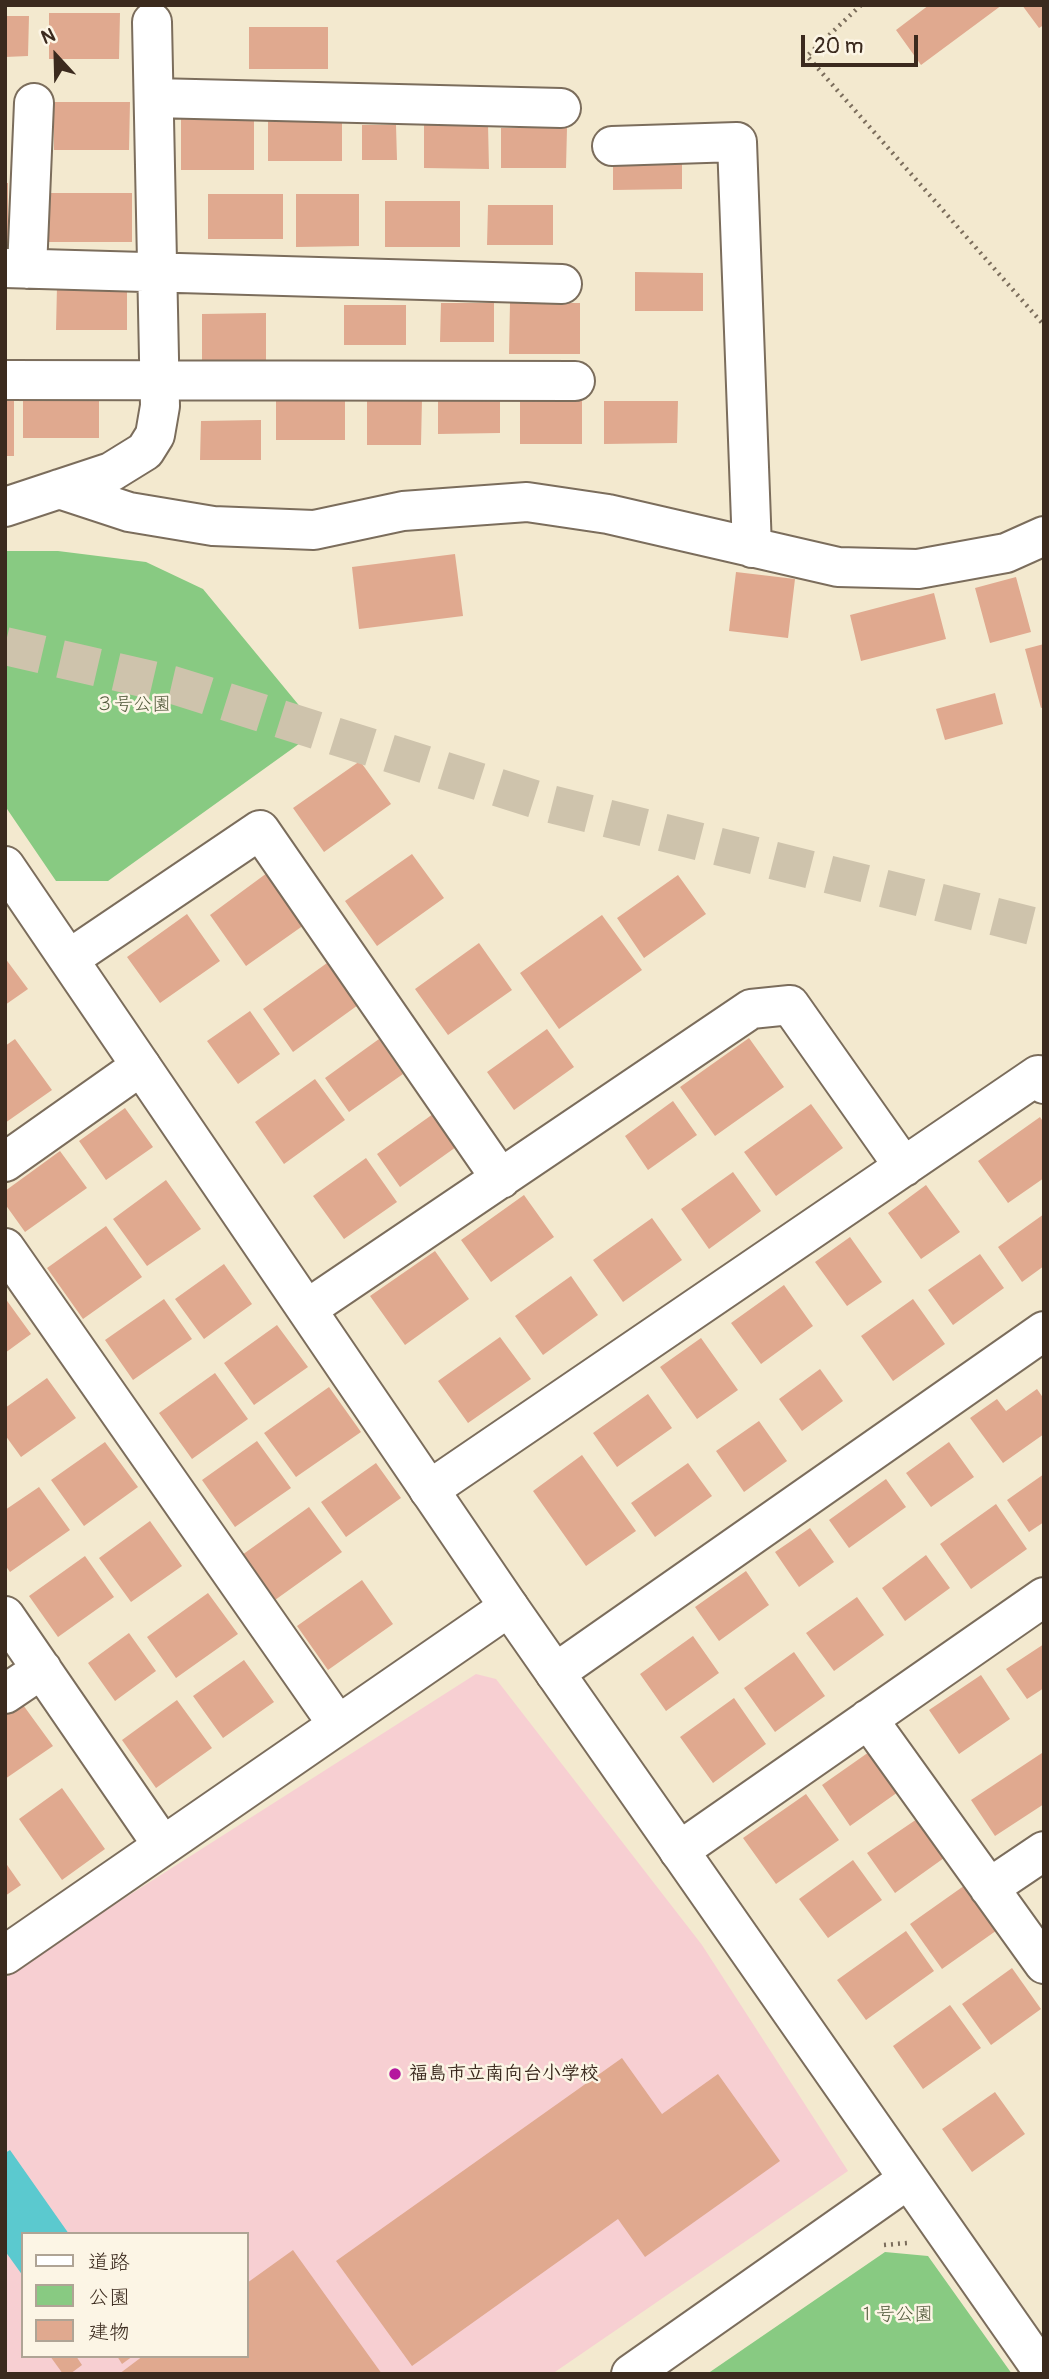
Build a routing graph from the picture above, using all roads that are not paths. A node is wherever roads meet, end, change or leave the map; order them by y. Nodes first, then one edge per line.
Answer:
1 (152, 22) dead end
2 (154, 99) junction
3 (34, 103) dead end
4 (561, 108) dead end
5 (612, 146) dead end
6 (16, 269) edge
7 (158, 273) junction
8 (562, 284) dead end
9 (5, 380) edge
10 (160, 380) junction
11 (575, 381) dead end
12 (59, 489) junction
13 (5, 507) edge
14 (1044, 536) edge
15 (751, 548) junction
16 (5, 866) edge
17 (69, 959) junction
18 (141, 1066) junction
19 (1044, 1084) edge
20 (5, 1162) edge
21 (904, 1167) junction
22 (501, 1179) junction
23 (5, 1248) edge
24 (307, 1309) junction
25 (1044, 1331) edge
26 (429, 1490) junction
27 (1044, 1597) edge
28 (509, 1607) junction
29 (5, 1616) edge
30 (42, 1669) junction
31 (555, 1673) junction
32 (5, 1694) edge
33 (867, 1719) junction
34 (338, 1725) junction
35 (163, 1846) junction
36 (679, 1851) junction
37 (1044, 1851) edge
38 (989, 1888) junction
39 (5, 1955) edge
40 (1044, 1964) edge
41 (908, 2180) junction
42 (1044, 2373) edge
43 (631, 2374) edge

1 - 2 street
2 - 4 street
2 - 7 street
3 - 6 street
5 - 15 street
6 - 7 street
7 - 8 street
7 - 10 street
9 - 10 street
10 - 11 street
10 - 12 street
12 - 13 street
12 - 15 street
14 - 15 street
16 - 17 street
17 - 18 street
17 - 22 street
18 - 20 street
18 - 24 street
19 - 21 street
21 - 22 street
21 - 26 street
22 - 24 street
23 - 34 street
24 - 26 street
25 - 31 street
26 - 28 street
27 - 33 street
28 - 31 street
28 - 34 street
29 - 30 street
30 - 32 street
30 - 35 street
31 - 36 street
33 - 36 street
33 - 38 street
34 - 35 street
35 - 39 street
36 - 41 street
37 - 38 street
38 - 40 street
41 - 42 street
41 - 43 street

